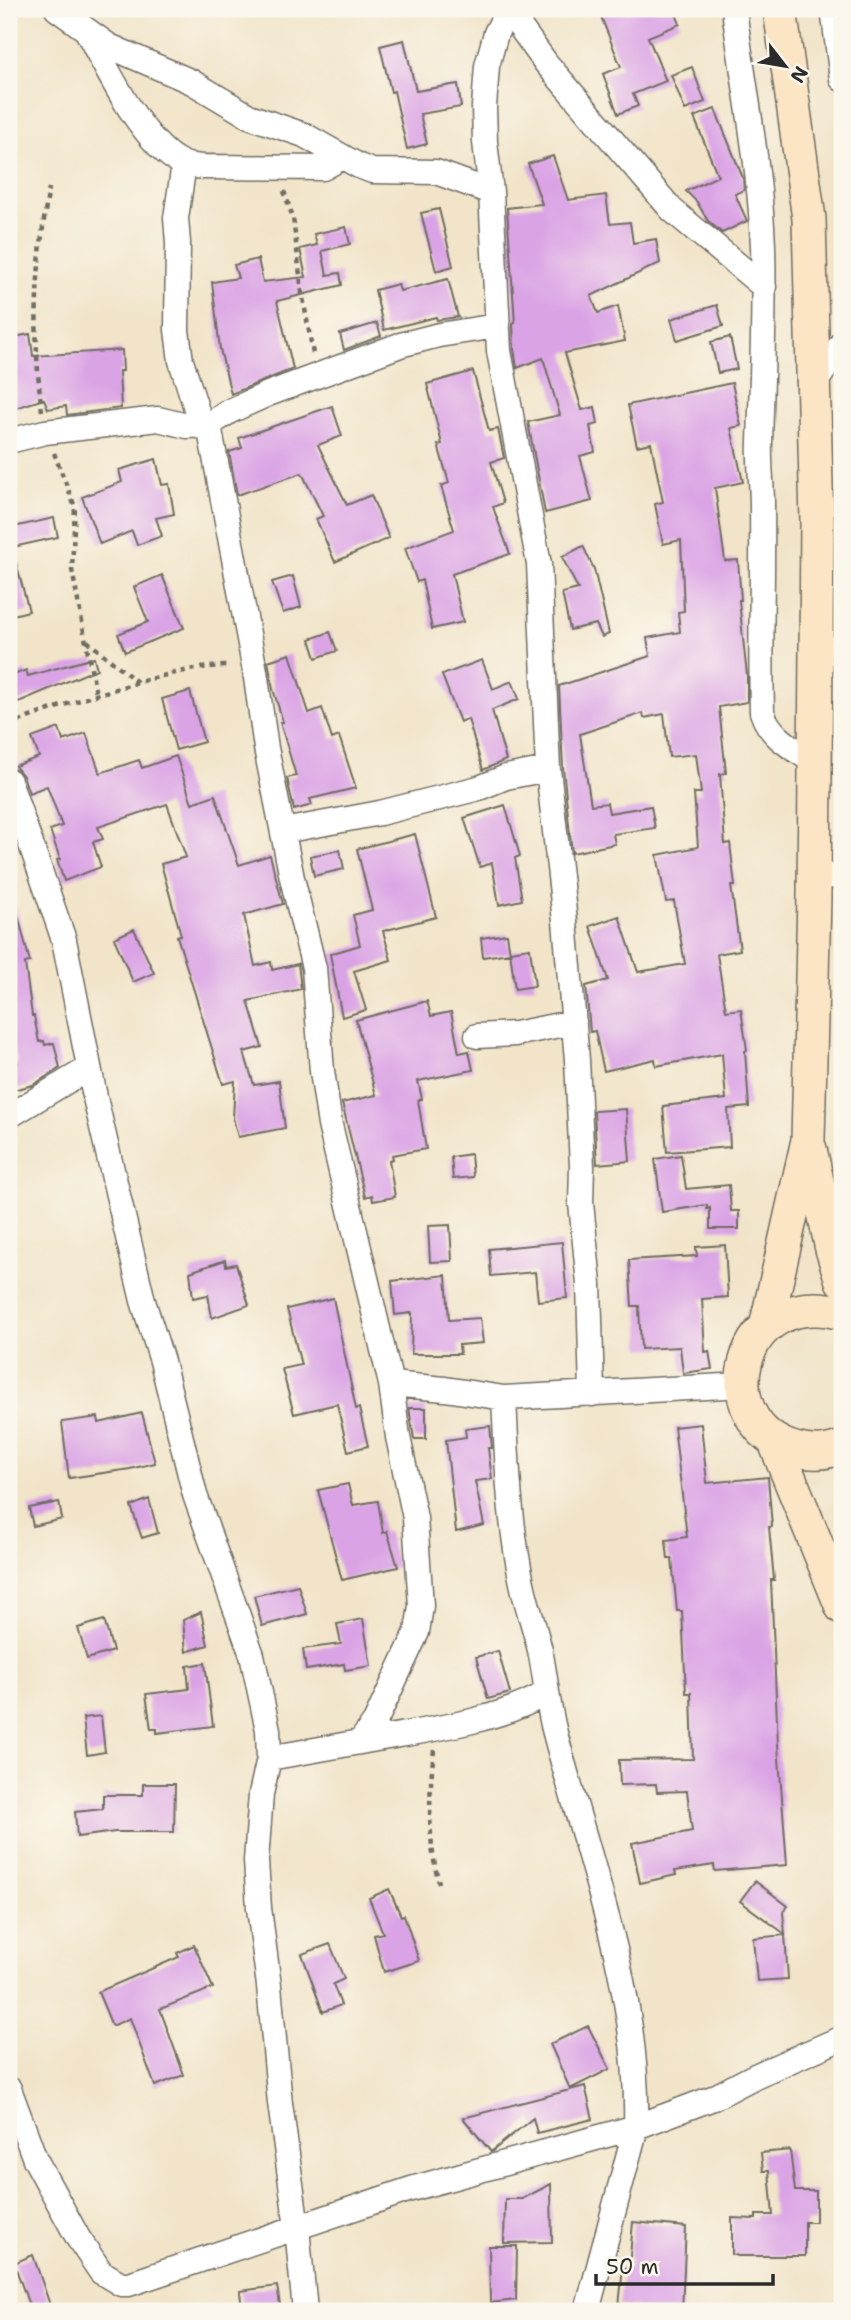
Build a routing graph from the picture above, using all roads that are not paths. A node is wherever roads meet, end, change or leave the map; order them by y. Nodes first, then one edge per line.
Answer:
1 (57, 9) edge
2 (508, 9) edge
3 (734, 9) edge
4 (780, 9) edge
5 (833, 9) edge
6 (88, 33) junction
7 (842, 79) edge
8 (341, 158) junction
9 (184, 164) junction
10 (491, 192) junction
11 (764, 287) junction
12 (497, 326) junction
13 (842, 343) edge
14 (814, 385) junction
15 (206, 426) junction
16 (9, 442) edge
17 (814, 762) junction
18 (548, 769) junction
19 (9, 782) edge
20 (283, 831) junction
21 (828, 876) edge
22 (574, 1022) junction
23 (477, 1036) dead end
24 (89, 1068) junction
25 (9, 1116) edge
26 (808, 1140) junction
27 (842, 1281) edge
28 (842, 1313) edge
29 (766, 1327) junction
30 (391, 1384) junction
31 (743, 1385) junction
32 (592, 1394) junction
33 (504, 1398) junction
34 (774, 1440) junction
35 (842, 1447) edge
36 (842, 1607) edge
37 (547, 1693) junction
38 (360, 1742) junction
39 (268, 1758) junction
40 (842, 2038) edge
41 (11, 2100) edge
42 (636, 2127) junction
43 (297, 2228) junction
44 (305, 2311) edge
45 (587, 2311) edge

1 - 6 street
2 - 10 street
2 - 11 street
3 - 11 street
4 - 14 main road
5 - 7 street
6 - 8 street
6 - 9 street
8 - 9 street
8 - 10 street
9 - 15 street
10 - 12 street
11 - 17 street
12 - 15 street
12 - 18 street
13 - 14 street
14 - 17 main road
15 - 16 street
15 - 20 street
17 - 21 main road
18 - 20 street
18 - 22 street
19 - 24 street
20 - 30 street
21 - 26 main road
22 - 23 street
22 - 32 street
24 - 25 street
24 - 39 street
26 - 27 main road
26 - 29 main road
28 - 29 main road
29 - 31 main road
30 - 33 street
30 - 38 street
31 - 32 street
31 - 34 main road
32 - 33 street
33 - 37 street
34 - 35 main road
34 - 36 main road
37 - 38 street
37 - 42 street
38 - 39 street
39 - 43 street
40 - 42 street
41 - 43 street
42 - 43 street
42 - 45 street
43 - 44 street

